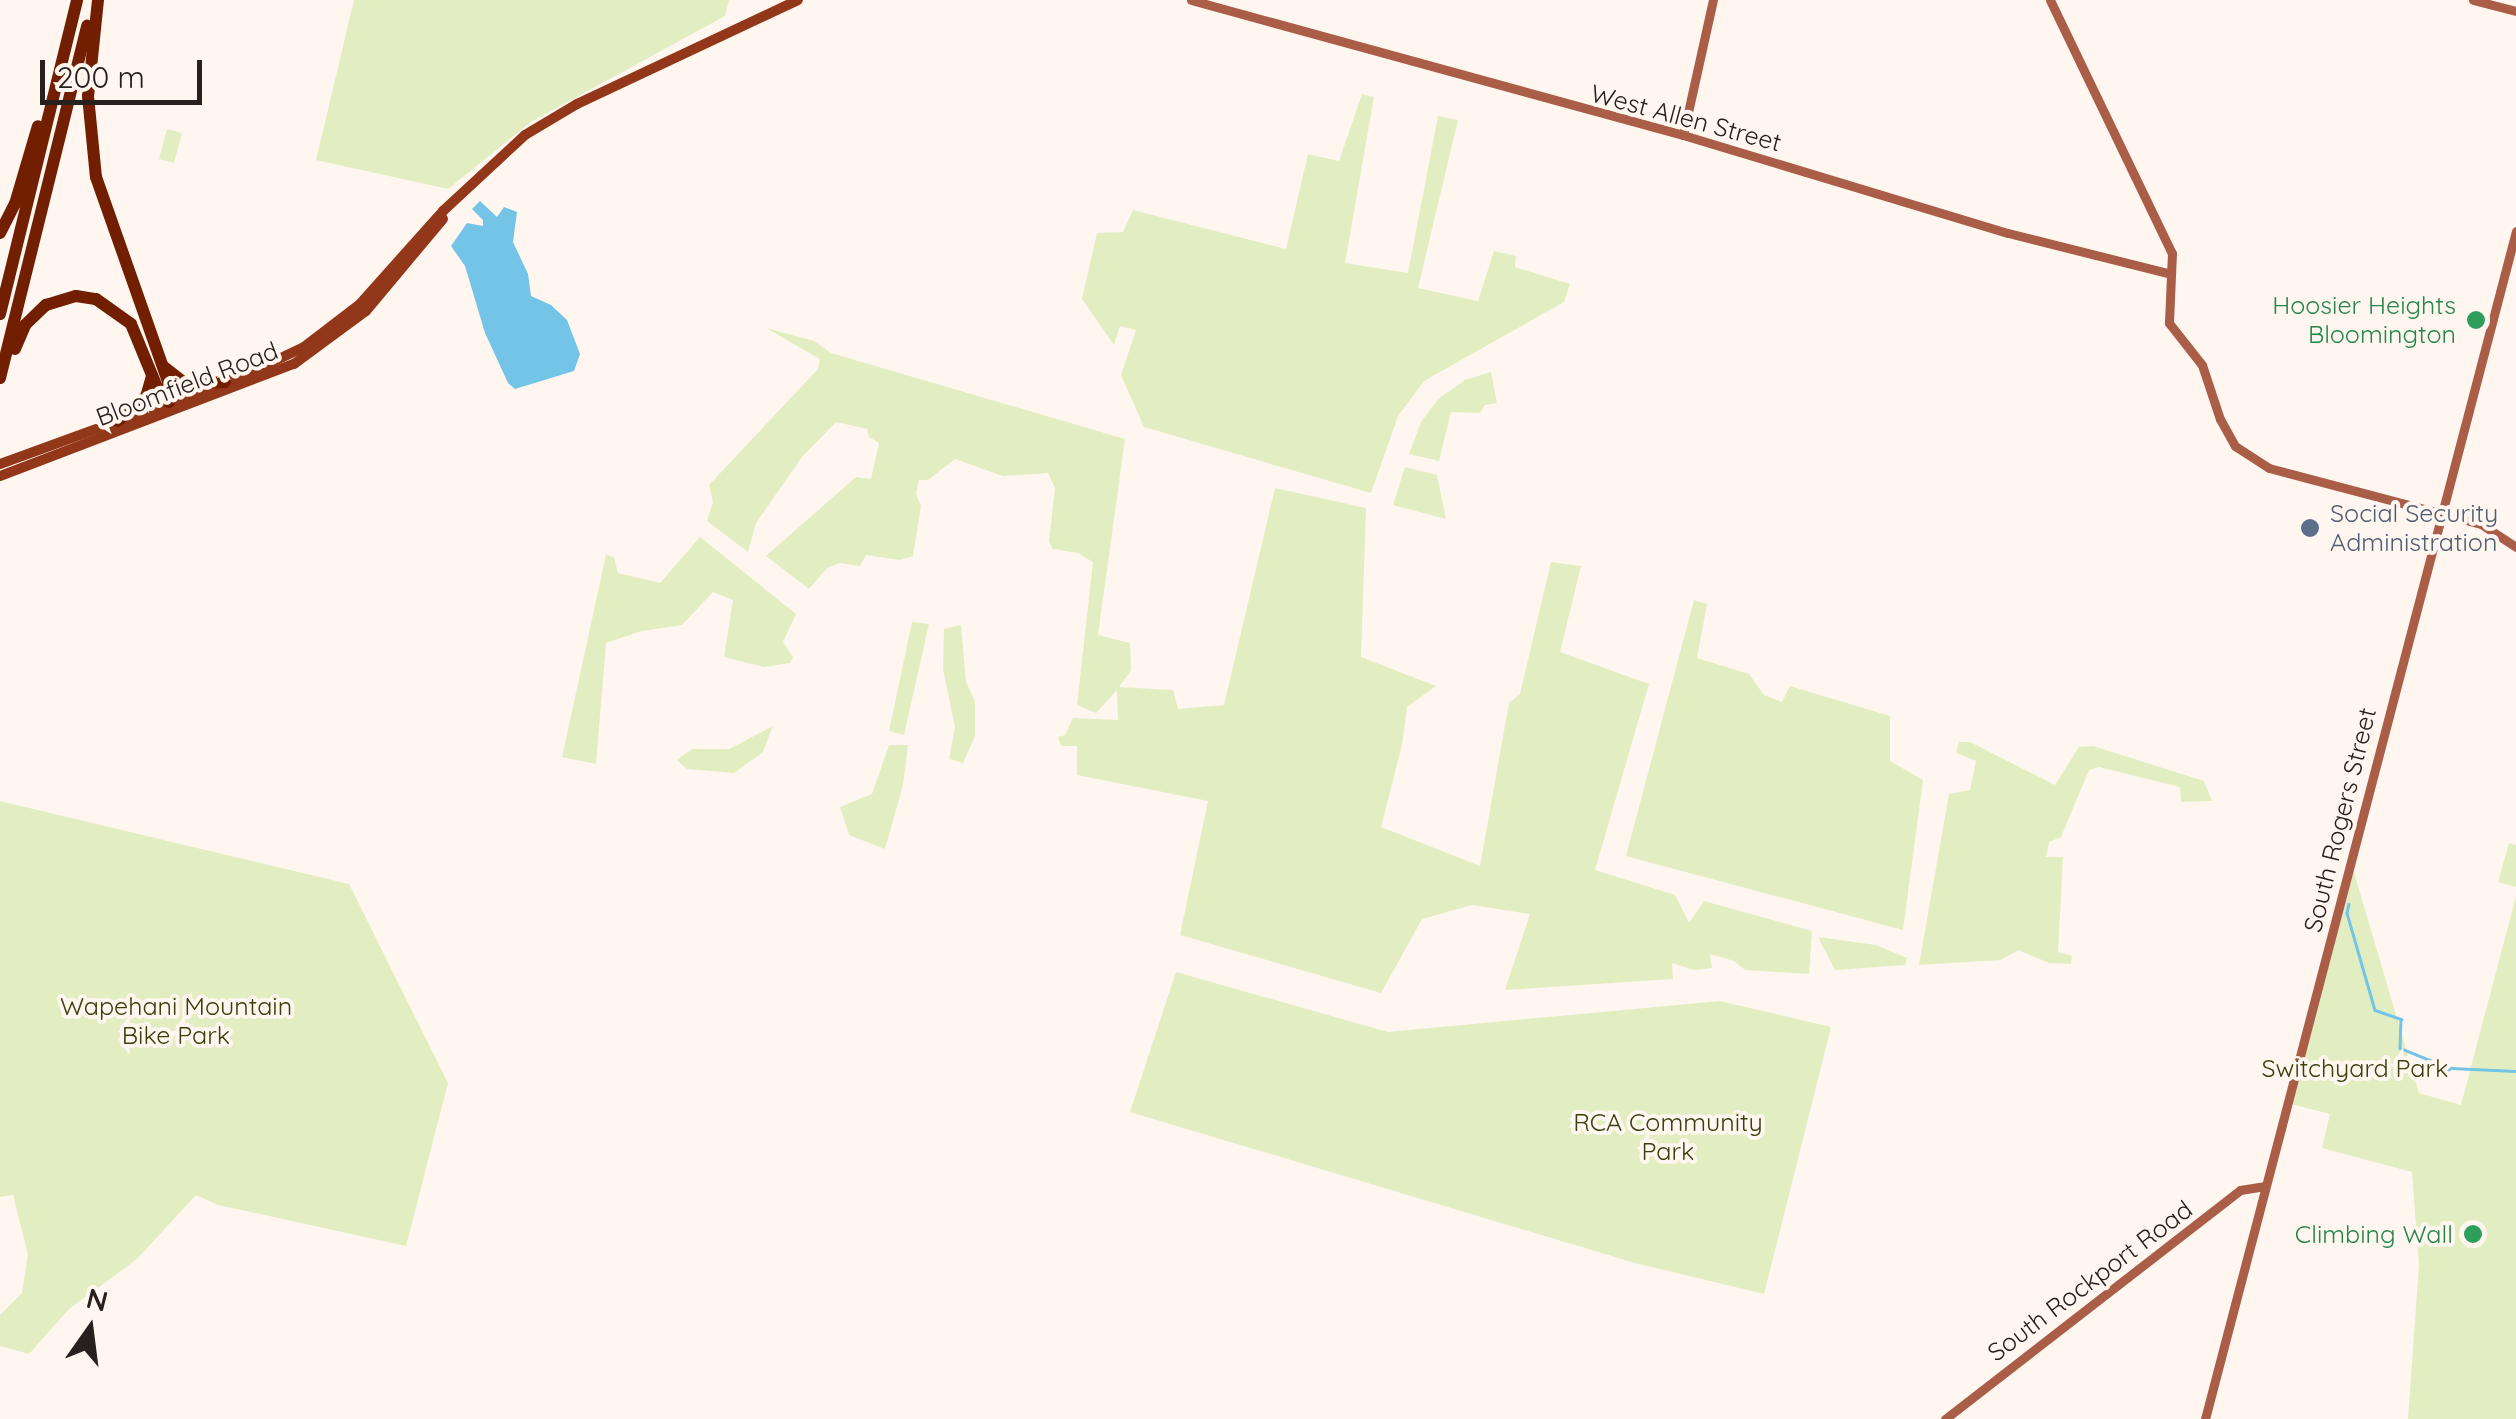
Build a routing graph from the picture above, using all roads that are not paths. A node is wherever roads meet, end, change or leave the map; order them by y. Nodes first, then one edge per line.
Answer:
1 (96, 0) edge
2 (798, 0) edge
3 (1191, 0) edge
4 (1713, 0) edge
5 (2050, 0) edge
6 (2473, 0) edge
7 (76, 5) edge
8 (2516, 10) edge
9 (1683, 134) junction
10 (448, 209) junction
11 (2516, 232) edge
12 (0, 234) edge
13 (2171, 274) junction
14 (0, 314) edge
15 (157, 369) junction
16 (0, 378) edge
17 (225, 382) junction
18 (0, 389) edge
19 (171, 407) junction
20 (118, 420) junction
21 (0, 464) edge
22 (6, 474) edge
23 (2443, 514) junction
24 (2516, 548) edge
25 (2264, 1186) junction
26 (1945, 1419) edge
27 (2205, 1419) edge

1 - 15 highway
1 - 16 highway
2 - 10 main road, Bloomfield Road
3 - 9 street, West Allen Street
4 - 9 street
5 - 13 street
6 - 8 street
7 - 12 highway
7 - 14 highway
9 - 13 street, West Allen Street
10 - 17 main road, Bloomfield Road
10 - 19 main road, Bloomfield Road
11 - 23 street, South Rogers Street
13 - 23 street
15 - 17 highway
15 - 18 highway
15 - 19 highway
15 - 20 highway
17 - 19 main road, Bloomfield Road
19 - 20 main road, Bloomfield Road
19 - 22 main road, Bloomfield Road
20 - 21 main road, Bloomfield Road
23 - 24 street
23 - 25 street, South Rogers Street
25 - 26 street, South Rockport Road
25 - 27 street, South Rogers Street

